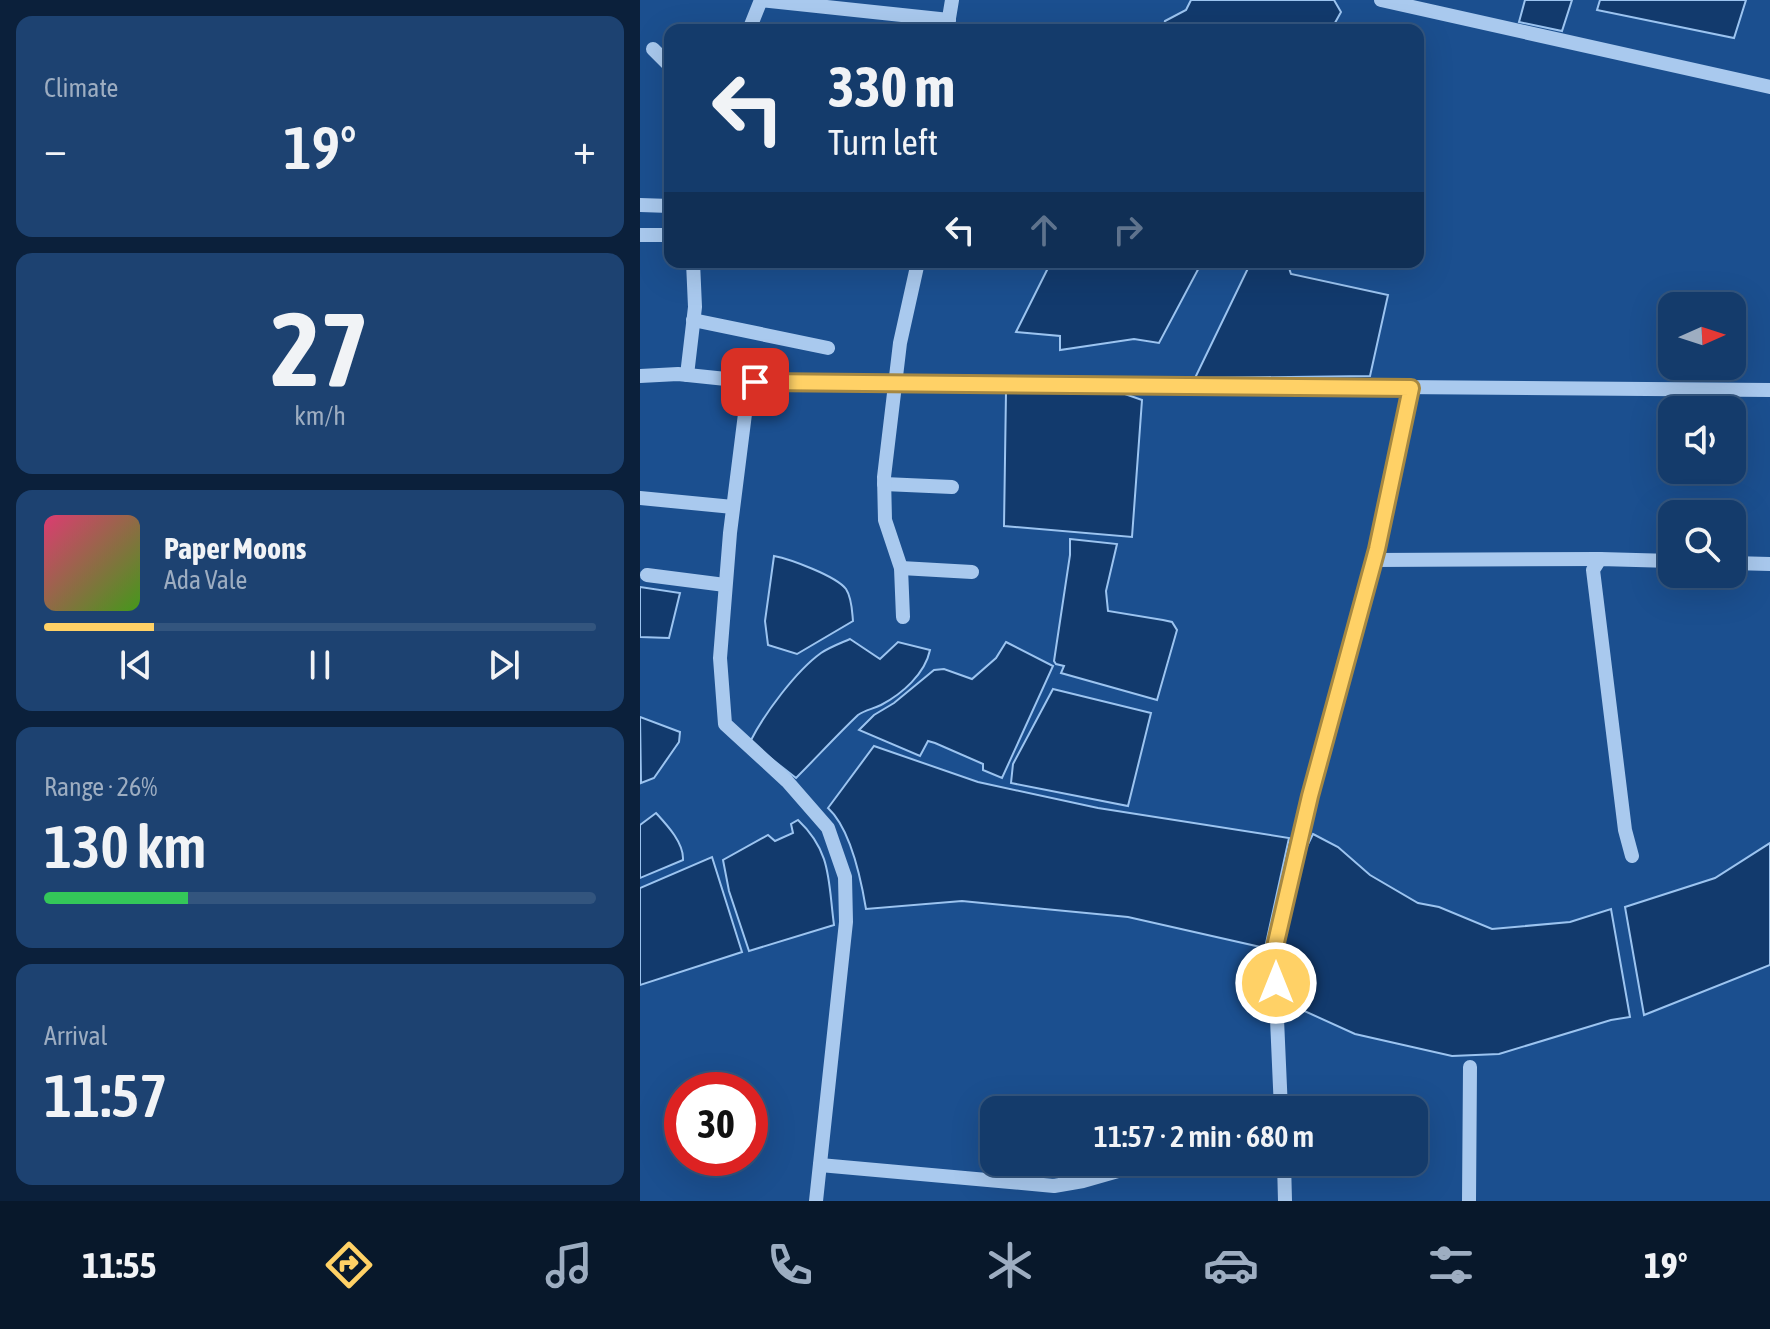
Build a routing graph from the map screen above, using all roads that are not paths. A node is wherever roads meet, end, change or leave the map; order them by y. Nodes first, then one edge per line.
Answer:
1 (761, 0) edge
2 (952, 0) edge
3 (1381, 0) edge
4 (751, 24) edge
5 (941, 24) edge
6 (948, 24) edge
7 (653, 49) dead end
8 (664, 60) edge
9 (1770, 87) edge
10 (640, 205) edge
11 (664, 206) edge
12 (640, 235) edge
13 (664, 235) edge
14 (693, 268) edge
15 (917, 268) edge
16 (693, 320) junction
17 (828, 348) dead end
18 (687, 375) junction
19 (640, 376) edge
20 (749, 382) junction
21 (895, 383) junction
22 (1411, 388) junction
23 (1770, 390) edge
24 (884, 484) junction
25 (952, 487) dead end
26 (640, 498) edge
27 (733, 507) junction
28 (1600, 559) junction
29 (1374, 560) junction
30 (1658, 561) edge
31 (1746, 563) edge
32 (1770, 564) edge
33 (901, 568) junction
34 (972, 572) dead end
35 (647, 575) dead end
36 (725, 585) junction
37 (903, 617) dead end
38 (1632, 856) dead end
39 (1470, 1067) dead end
40 (1280, 1096) edge
41 (820, 1165) junction
42 (1095, 1176) edge
43 (1284, 1176) edge
44 (816, 1201) edge
45 (1285, 1201) edge
46 (1469, 1201) edge

1 - 4 street
1 - 5 street
2 - 6 street
3 - 9 street
7 - 8 street
10 - 11 street
12 - 13 street
14 - 16 street
15 - 21 street
16 - 17 street
16 - 18 street
18 - 19 street
18 - 20 street
20 - 21 street
20 - 27 street
21 - 22 street
21 - 24 street
22 - 23 street
22 - 29 street
24 - 25 street
24 - 33 street
26 - 27 street
27 - 36 street
28 - 29 street
28 - 30 street
28 - 38 street
29 - 40 street
31 - 32 street
33 - 34 street
33 - 37 street
35 - 36 street
36 - 41 street
39 - 46 street
41 - 42 street
41 - 44 street
43 - 45 street

